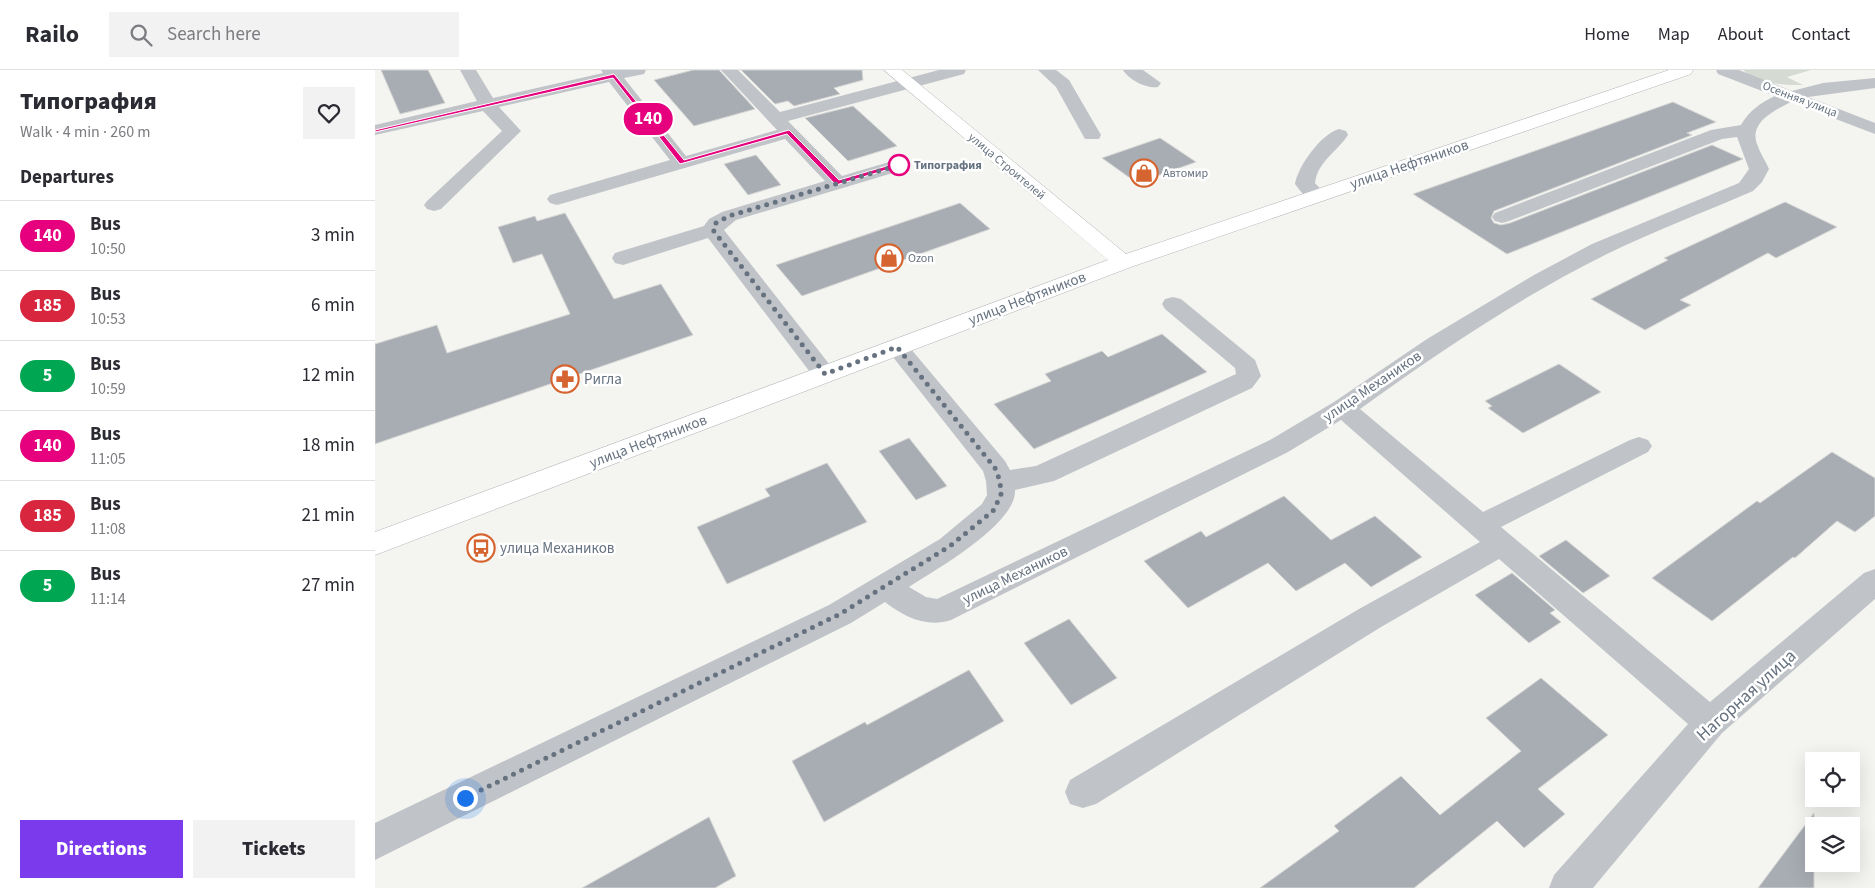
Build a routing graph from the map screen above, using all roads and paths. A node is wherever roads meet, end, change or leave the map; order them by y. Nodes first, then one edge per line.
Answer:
1 (468, 70) edge
2 (638, 70) edge
3 (729, 70) edge
4 (892, 70) edge
5 (958, 70) edge
6 (1046, 70) edge
7 (1131, 70) edge
8 (1685, 70) edge
9 (1724, 70) edge
10 (612, 73) edge
11 (1152, 83) dead end
12 (1875, 83) edge
13 (908, 84) junction
14 (557, 89) junction
15 (1795, 96) junction
16 (488, 105) junction
17 (523, 121) junction
18 (783, 126) junction
19 (1875, 129) edge
20 (375, 130) edge
21 (1747, 130) junction
22 (1092, 135) dead end
23 (1339, 135) dead end
24 (683, 163) junction
25 (899, 165) dead end
26 (838, 183) junction
27 (1317, 196) junction
28 (557, 199) dead end
29 (434, 205) dead end
30 (1502, 217) dead end
31 (713, 230) junction
32 (623, 258) dead end
33 (1123, 262) junction
34 (1173, 304) dead end
35 (897, 347) junction
36 (825, 374) junction
37 (1343, 408) junction
38 (1639, 446) dead end
39 (1000, 481) junction
40 (1491, 534) junction
41 (375, 544) edge
42 (1875, 581) edge
43 (886, 586) junction
44 (1710, 723) junction
45 (1083, 792) dead end
46 (375, 842) edge
47 (1568, 888) edge

1 - 16 street
2 - 10 street
3 - 18 street
4 - 13 main road, улица Строителей
5 - 13 street
6 - 22 street
7 - 11 street
8 - 27 main road, улица Нефтяников
9 - 15 street, Осенняя улица
10 - 14 street
10 - 24 street
12 - 15 street
13 - 18 street
13 - 33 main road, улица Строителей
14 - 16 street
14 - 17 street
15 - 19 street, Осенняя улица
15 - 21 street
16 - 17 street
16 - 20 street
17 - 29 street
18 - 24 street
18 - 26 street
21 - 30 street
21 - 37 street, улица Механиков
23 - 27 street
24 - 28 street
25 - 26 street
26 - 31 street
27 - 33 main road, улица Нефтяников
31 - 32 street
31 - 36 street
33 - 35 main road, улица Нефтяников
34 - 39 street
35 - 36 main road, улица Нефтяников
35 - 39 street
36 - 41 main road, улица Нефтяников
37 - 40 street
37 - 43 street, улица Механиков
38 - 40 street
39 - 43 street
40 - 44 street
40 - 45 street
42 - 44 street, Нагорная улица
43 - 46 street
44 - 47 street, Нагорная улица

